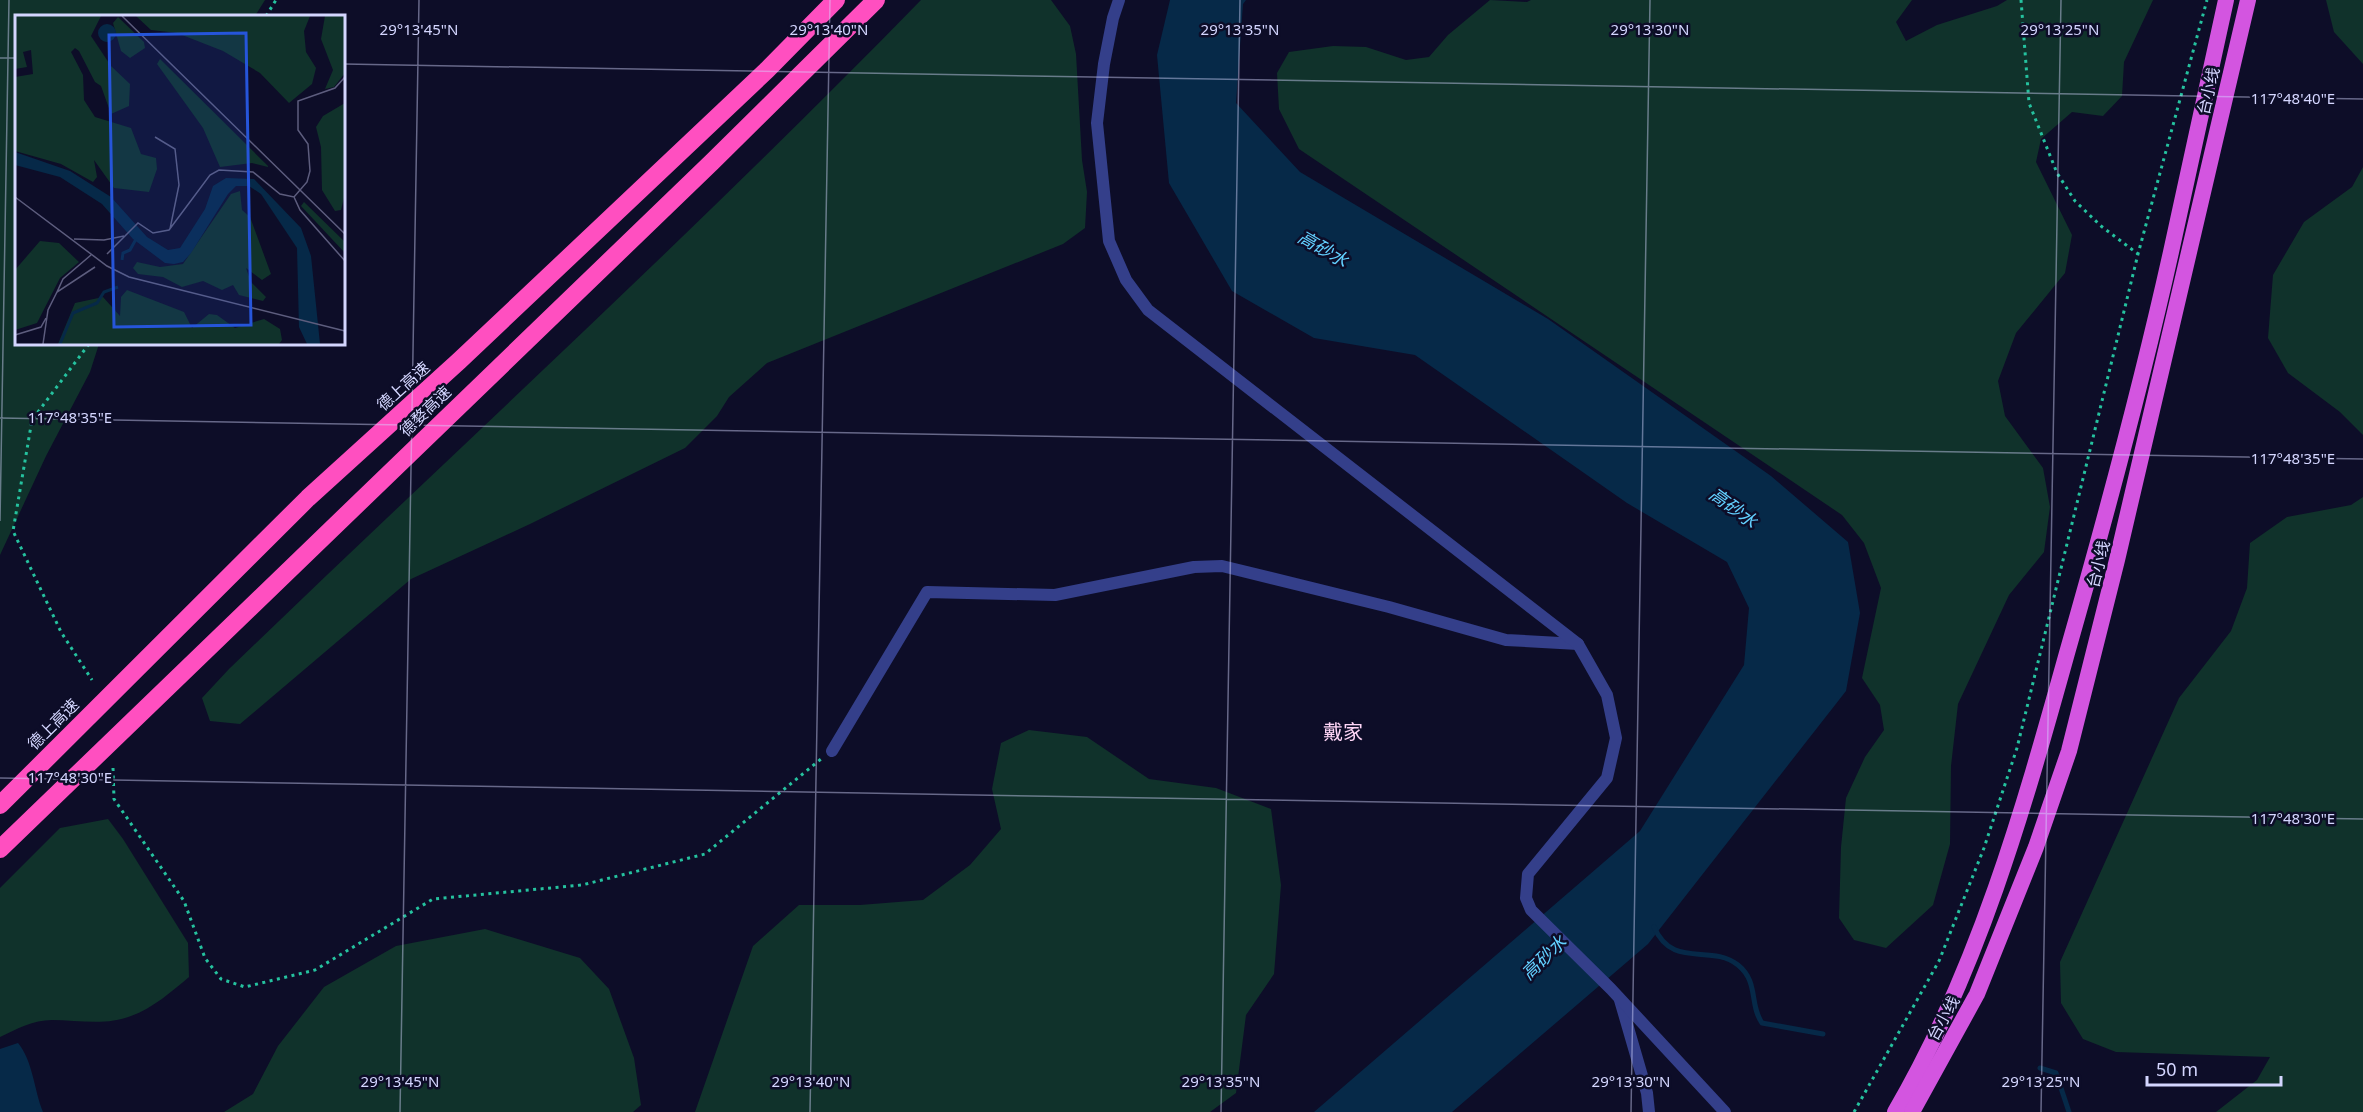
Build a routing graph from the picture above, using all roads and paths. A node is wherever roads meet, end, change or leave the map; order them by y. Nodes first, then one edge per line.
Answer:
1 (276, 0) edge
2 (836, 0) edge
3 (876, 0) edge
4 (1119, 0) edge
5 (2021, 0) edge
6 (2207, 0) edge
7 (2226, 0) edge
8 (2248, 0) edge
9 (267, 15) edge
10 (2138, 254) junction
11 (88, 345) edge
12 (1578, 644) junction
13 (92, 680) dead end
14 (832, 751) joint
15 (112, 768) dead end
16 (0, 804) edge
17 (0, 849) edge
18 (1620, 1000) junction
19 (1649, 1112) edge
20 (1725, 1112) edge
21 (1854, 1112) edge
22 (1895, 1112) edge
23 (1912, 1112) edge

1 - 9 path
2 - 16 highway, 德上高速
3 - 17 highway, 德婺高速
4 - 12 street
5 - 10 path
6 - 10 path
7 - 22 highway, 台小线
8 - 23 highway, 台小线
10 - 21 path
11 - 13 path
12 - 14 street
12 - 18 street
14 - 15 path
18 - 19 street
18 - 20 street

